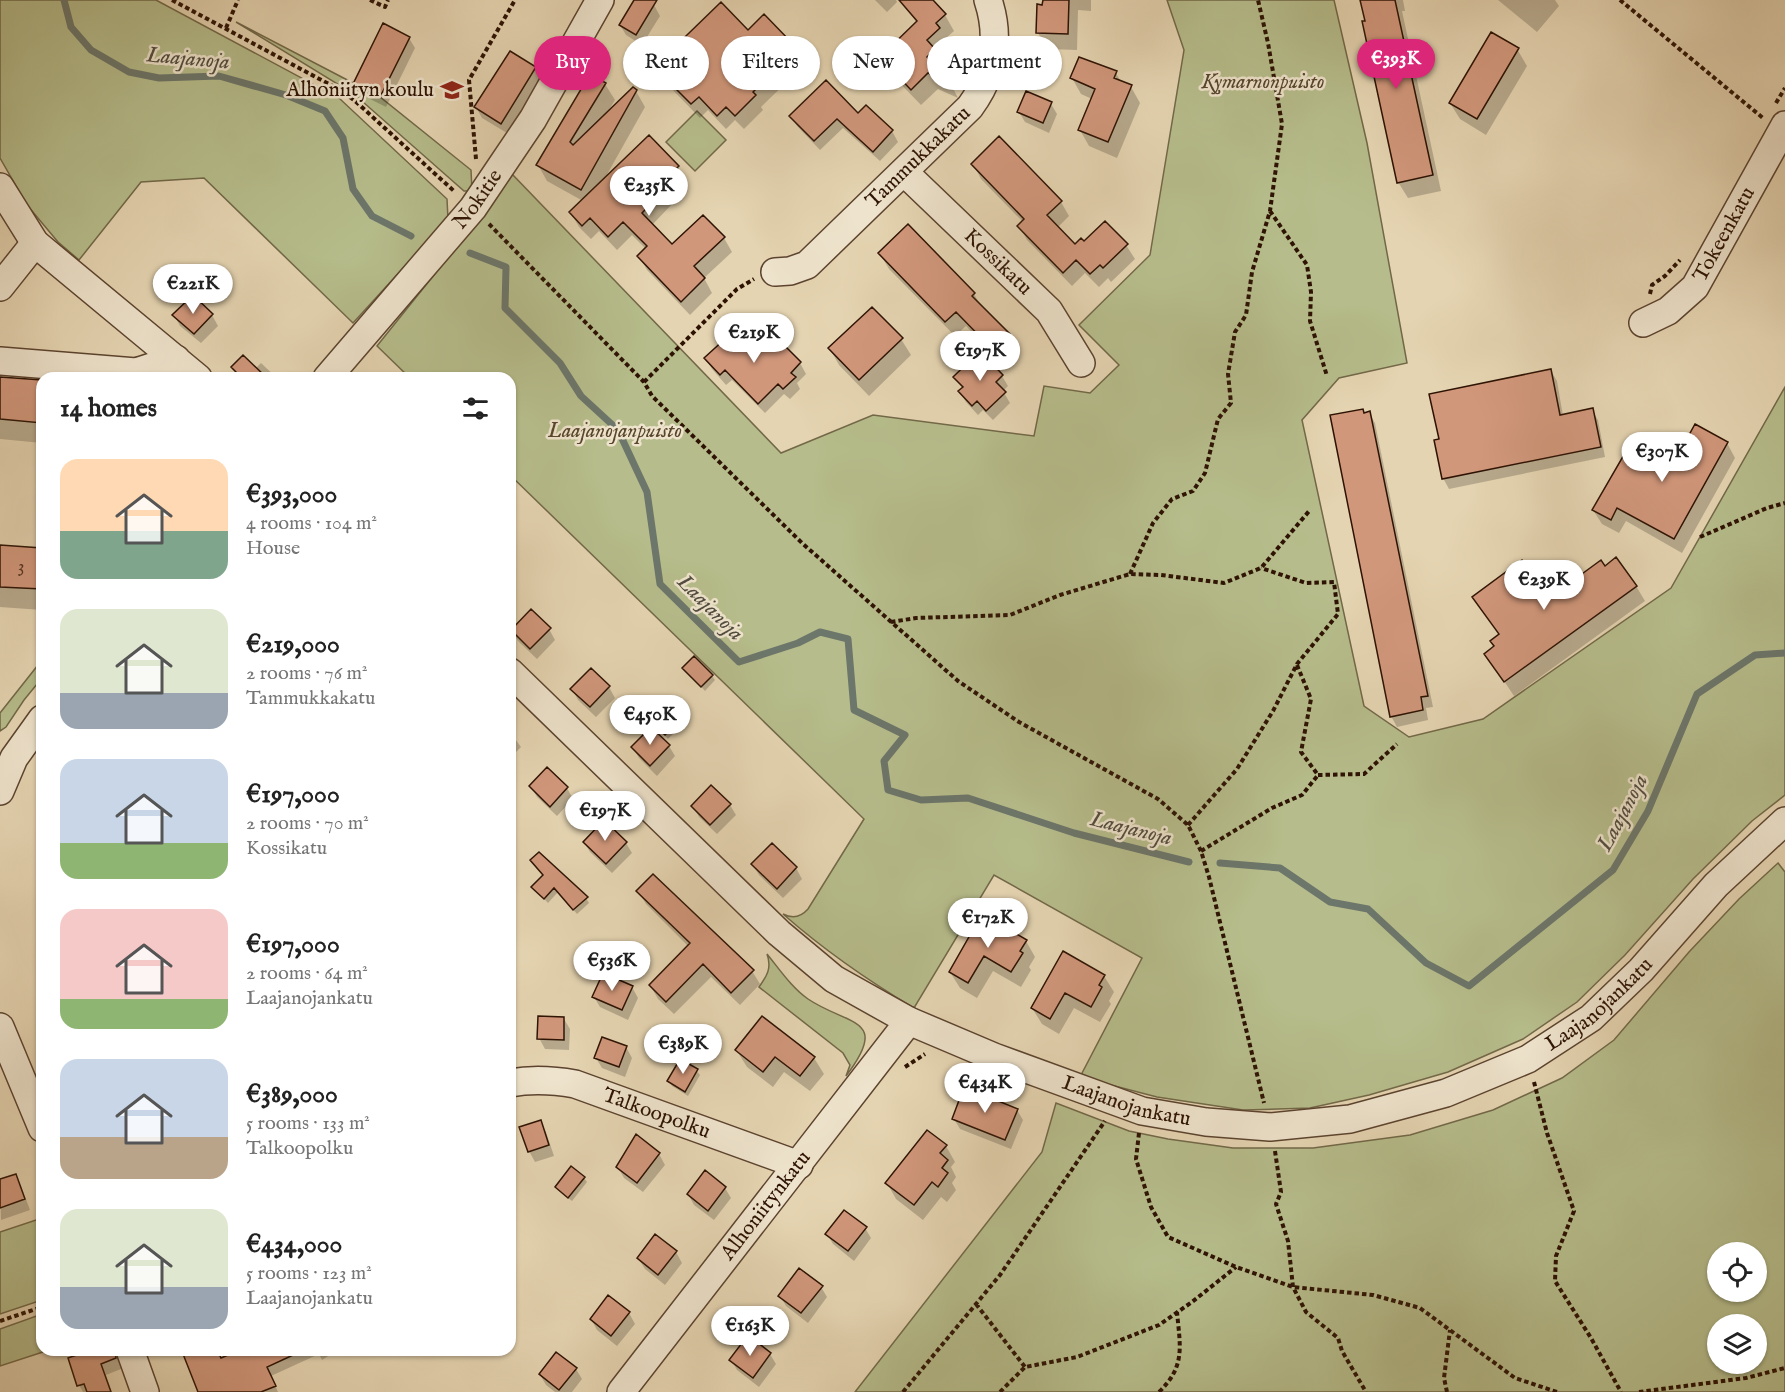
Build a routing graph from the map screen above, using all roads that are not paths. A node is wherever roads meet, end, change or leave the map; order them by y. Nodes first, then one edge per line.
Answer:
1 (988, 0) edge
2 (595, 10) edge
3 (1783, 129) edge
4 (904, 172) junction
5 (0, 187) edge
6 (35, 243) junction
7 (775, 272) road end
8 (0, 287) edge
9 (1643, 323) dead end
10 (176, 358) junction
11 (0, 361) edge
12 (1081, 363) dead end
13 (191, 372) edge
14 (332, 372) edge
15 (516, 678) edge
16 (36, 727) edge
17 (0, 791) edge
18 (1785, 821) edge
19 (909, 1021) junction
20 (0, 1027) edge
21 (516, 1082) edge
22 (36, 1114) edge
23 (799, 1165) junction
24 (137, 1356) edge
25 (145, 1392) edge
26 (621, 1392) edge

1 - 4 street, Tammukkakatu
2 - 14 street, Nokitie
3 - 9 street, Tokeenkatu
4 - 7 street, Tammukkakatu
4 - 12 street, Kossikatu
5 - 6 street
6 - 8 street
6 - 10 street
10 - 11 street
10 - 13 street
15 - 19 street, Laajanojankatu
16 - 17 street
18 - 19 street, Laajanojankatu
19 - 23 street, Alhoniitynkatu
20 - 22 street
21 - 23 street, Talkoopolku
23 - 26 street, Alhoniitynkatu
24 - 25 street

